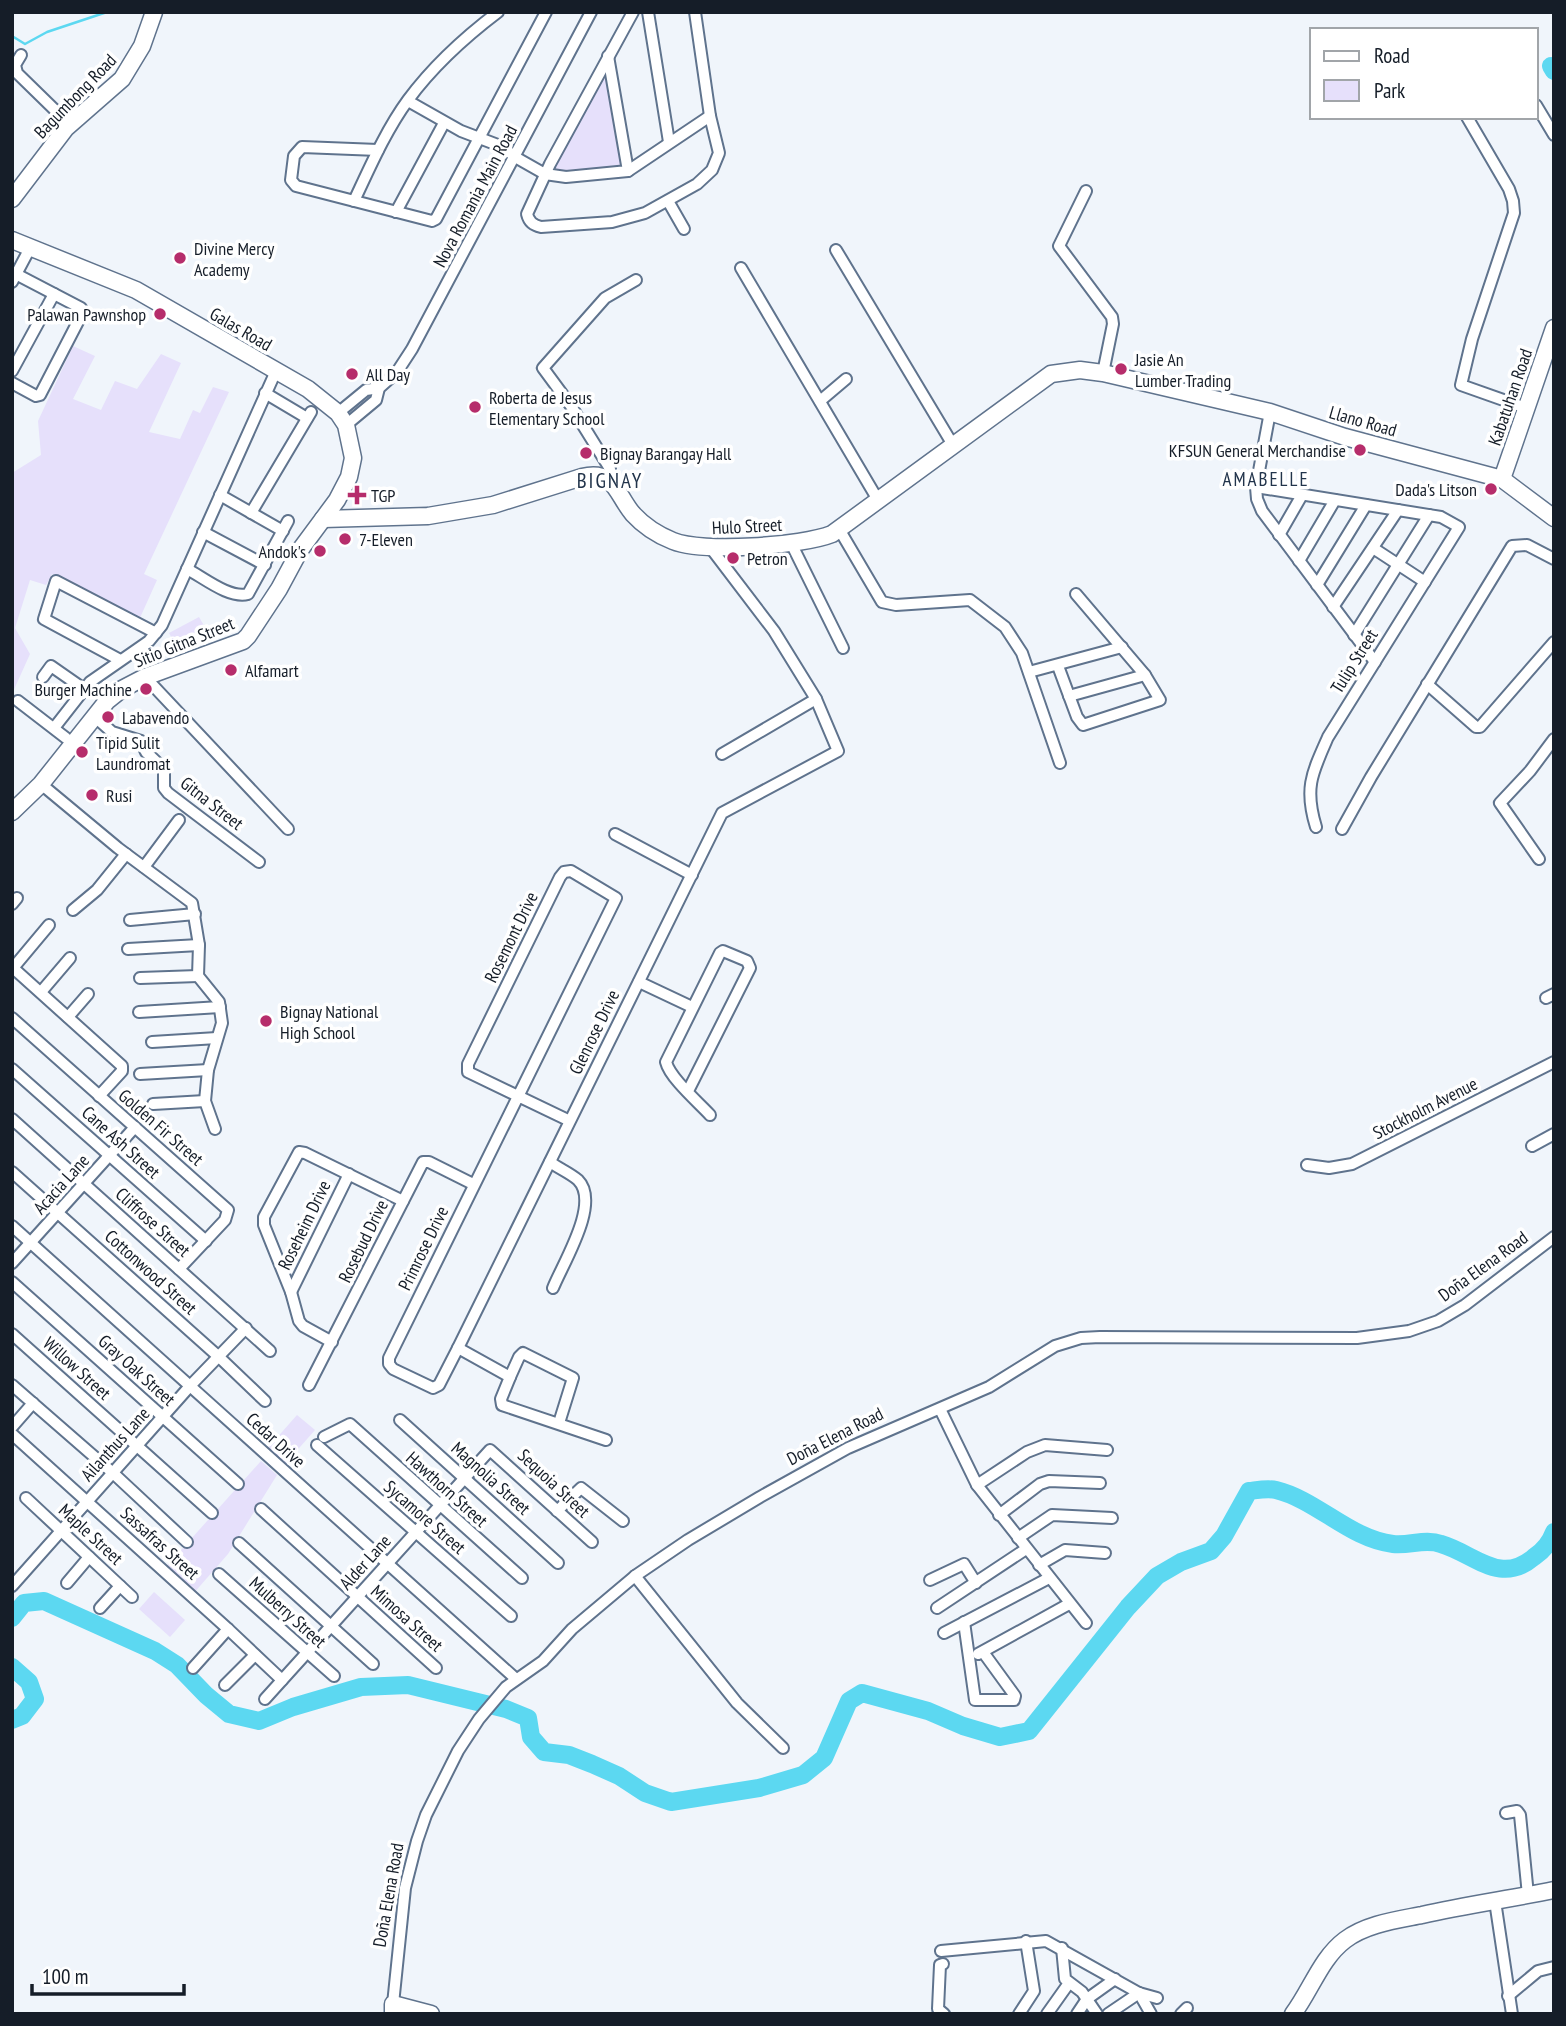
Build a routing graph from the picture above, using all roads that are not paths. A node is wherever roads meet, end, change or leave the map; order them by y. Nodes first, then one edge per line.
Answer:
1 (498, 12) edge
2 (546, 12) edge
3 (591, 12) edge
4 (633, 12) edge
5 (648, 12) edge
6 (695, 12) edge
7 (153, 15) edge
8 (21, 55) dead end
9 (608, 56) junction
10 (14, 75) edge
11 (408, 101) junction
12 (1538, 108) edge
13 (710, 116) junction
14 (1468, 119) edge
15 (444, 123) junction
16 (66, 128) junction
17 (1554, 135) edge
18 (481, 137) junction
19 (669, 142) junction
20 (378, 150) junction
21 (515, 157) junction
22 (628, 171) junction
23 (545, 174) junction
24 (1086, 191) dead end
25 (12, 199) edge
26 (354, 201) junction
27 (668, 201) junction
28 (396, 212) junction
29 (684, 229) dead end
30 (12, 240) edge
31 (30, 248) junction
32 (836, 250) dead end
33 (741, 268) dead end
34 (14, 276) edge
35 (636, 279) dead end
36 (54, 294) junction
37 (1554, 328) edge
38 (12, 371) edge
39 (276, 371) junction
40 (1103, 373) junction
41 (846, 379) dead end
42 (12, 383) edge
43 (1152, 384) joint
44 (265, 393) junction
45 (820, 401) junction
46 (1527, 408) junction
47 (1270, 412) junction
48 (342, 419) junction
49 (953, 445) junction
50 (1502, 479) junction
51 (610, 480) junction
52 (1256, 487) junction
53 (219, 495) junction
54 (1302, 495) junction
55 (878, 499) junction
56 (1335, 500) junction
57 (1366, 505) junction
58 (1398, 510) junction
59 (251, 513) junction
60 (1429, 515) junction
61 (1554, 518) edge
62 (323, 519) junction
63 (839, 529) junction
64 (203, 532) junction
65 (1279, 535) junction
66 (791, 543) junction
67 (710, 547) junction
68 (1373, 548) junction
69 (1554, 559) edge
70 (1299, 561) junction
71 (265, 565) junction
72 (1398, 565) junction
73 (187, 569) junction
74 (1425, 582) junction
75 (1317, 585) junction
76 (1076, 594) dead end
77 (1334, 607) junction
78 (156, 633) junction
79 (1354, 635) junction
80 (1554, 642) edge
81 (1122, 647) junction
82 (843, 648) dead end
83 (120, 660) junction
84 (1374, 662) junction
85 (1058, 666) junction
86 (1029, 672) junction
87 (1145, 675) junction
88 (43, 677) dead end
89 (145, 677) junction
90 (1427, 684) junction
91 (84, 689) junction
92 (1069, 696) junction
93 (816, 699) junction
94 (18, 701) dead end
95 (94, 716) junction
96 (54, 728) junction
97 (66, 738) dead end
98 (1554, 739) edge
99 (722, 754) dead end
100 (1060, 763) dead end
101 (41, 783) junction
102 (12, 812) edge
103 (179, 820) dead end
104 (1317, 827) dead end
105 (288, 829) dead end
106 (1342, 829) dead end
107 (615, 834) dead end
108 (127, 854) junction
109 (1539, 859) dead end
110 (259, 862) dead end
111 (144, 867) junction
112 (692, 875) junction
113 (616, 898) joint
114 (73, 910) dead end
115 (195, 915) junction
116 (130, 920) dead end
117 (49, 925) dead end
118 (199, 945) junction
119 (128, 949) dead end
120 (70, 958) dead end
121 (13, 967) edge
122 (198, 976) junction
123 (140, 978) dead end
124 (639, 982) junction
125 (41, 992) junction
126 (88, 994) dead end
127 (220, 1007) junction
128 (692, 1007) junction
129 (139, 1012) dead end
130 (68, 1017) junction
131 (12, 1018) edge
132 (217, 1038) junction
133 (152, 1042) dead end
134 (1554, 1062) edge
135 (12, 1069) edge
136 (208, 1070) junction
137 (141, 1074) dead end
138 (688, 1091) junction
139 (99, 1096) junction
140 (516, 1097) junction
141 (205, 1101) junction
142 (153, 1104) dead end
143 (710, 1115) dead end
144 (12, 1119) edge
145 (570, 1121) junction
146 (135, 1127) junction
147 (215, 1129) dead end
148 (1554, 1134) edge
149 (1532, 1146) dead end
150 (110, 1156) junction
151 (550, 1162) junction
152 (1307, 1165) dead end
153 (12, 1172) edge
154 (349, 1174) junction
155 (85, 1184) junction
156 (473, 1184) junction
157 (403, 1200) junction
158 (58, 1213) junction
159 (12, 1226) edge
160 (1554, 1237) edge
161 (206, 1241) junction
162 (31, 1243) junction
163 (12, 1263) edge
164 (179, 1269) junction
165 (12, 1282) edge
166 (553, 1288) dead end
167 (291, 1292) junction
168 (246, 1328) junction
169 (12, 1334) edge
170 (332, 1342) junction
171 (458, 1348) junction
172 (270, 1351) dead end
173 (219, 1357) junction
174 (510, 1377) junction
175 (12, 1385) edge
176 (309, 1385) dead end
177 (439, 1385) joint
178 (191, 1386) junction
179 (265, 1401) dead end
180 (33, 1403) junction
181 (940, 1409) junction
182 (163, 1417) junction
183 (400, 1420) dead end
184 (559, 1423) junction
185 (350, 1424) joint
186 (12, 1427) edge
187 (12, 1434) edge
188 (606, 1440) dead end
189 (138, 1445) junction
190 (492, 1450) joint
191 (1107, 1450) dead end
192 (113, 1473) junction
193 (464, 1478) junction
194 (1100, 1483) dead end
195 (238, 1484) dead end
196 (977, 1485) junction
197 (26, 1498) dead end
198 (88, 1501) junction
199 (439, 1506) junction
200 (261, 1509) dead end
201 (557, 1511) junction
202 (212, 1513) dead end
203 (999, 1515) junction
204 (1112, 1518) dead end
205 (623, 1521) dead end
206 (61, 1530) junction
207 (415, 1532) junction
208 (1017, 1538) junction
209 (187, 1542) dead end
210 (592, 1542) dead end
211 (239, 1543) dead end
212 (1026, 1549) junction
213 (1105, 1553) dead end
214 (89, 1557) junction
215 (387, 1563) junction
216 (558, 1563) dead end
217 (1039, 1565) junction
218 (219, 1574) dead end
219 (635, 1576) junction
220 (522, 1578) dead end
221 (1049, 1578) junction
222 (930, 1580) dead end
223 (67, 1583) dead end
224 (976, 1583) junction
225 (12, 1586) edge
226 (120, 1586) junction
227 (357, 1596) junction
228 (132, 1597) dead end
229 (1069, 1604) junction
230 (100, 1608) dead end
231 (937, 1608) dead end
232 (511, 1616) dead end
233 (964, 1622) junction
234 (1086, 1623) dead end
235 (331, 1626) junction
236 (228, 1629) junction
237 (944, 1633) dead end
238 (307, 1652) junction
239 (983, 1652) junction
240 (254, 1655) junction
241 (970, 1658) junction
242 (373, 1664) dead end
243 (193, 1668) dead end
244 (436, 1668) dead end
245 (334, 1676) dead end
246 (516, 1679) junction
247 (282, 1680) junction
248 (225, 1685) dead end
249 (265, 1699) dead end
250 (783, 1748) dead end
251 (1506, 1813) dead end
252 (1554, 1890) edge
253 (1528, 1895) junction
254 (1496, 1901) junction
255 (1026, 1941) junction
256 (1062, 1948) junction
257 (941, 1951) dead end
258 (943, 1964) dead end
259 (1554, 1967) edge
260 (1115, 1979) junction
261 (1069, 1983) junction
262 (1139, 1993) junction
263 (1508, 1996) junction
264 (1157, 1998) dead end
265 (1087, 1999) junction
266 (393, 2009) edge
267 (431, 2014) edge
268 (944, 2014) edge
269 (1019, 2014) edge
270 (1047, 2014) edge
271 (1077, 2014) edge
272 (1097, 2014) edge
273 (1108, 2014) edge
274 (1150, 2014) edge
275 (1293, 2014) edge
276 (1512, 2014) edge

1 - 11 street
2 - 18 street
3 - 21 street, Nova Romania Main Road
4 - 9 street
5 - 19 street
6 - 13 street
7 - 16 main road, Bagumbong Road
8 - 10 street
9 - 22 street
9 - 23 street
10 - 16 street
11 - 15 street
11 - 20 street
12 - 17 street
13 - 19 street
13 - 27 street
14 - 46 street
15 - 18 street
15 - 28 street
16 - 25 main road, Bagumbong Road
18 - 21 street
18 - 28 street
19 - 22 street
20 - 26 street
20 - 26 street
21 - 23 street
21 - 48 street, Nova Romania Main Road
22 - 23 street
23 - 27 street
24 - 40 street
26 - 28 street
27 - 29 street
30 - 31 main road, Galas Road
31 - 34 street
31 - 39 main road, Galas Road
32 - 49 street
33 - 45 street
34 - 36 street
35 - 51 street
36 - 38 street
36 - 42 street
37 - 46 main road, Kabatuhan Road
39 - 44 street
39 - 48 main road, Galas Road
40 - 43 main road, Hulo Street
40 - 49 main road, Hulo Street
41 - 45 street
43 - 47 main road, Llano Road
44 - 53 street
44 - 59 street
45 - 55 street
46 - 50 main road, Kabatuhan Road
47 - 50 main road, Llano Road
47 - 52 street
48 - 62 main road
49 - 55 main road, Hulo Street
50 - 61 main road, Llano Road
51 - 62 main road
51 - 67 main road, Hulo Street
52 - 54 street
52 - 65 street
53 - 59 street
53 - 64 street
54 - 56 street
54 - 65 street
55 - 63 main road, Hulo Street
56 - 57 street
56 - 70 street
57 - 58 street
57 - 75 street
58 - 60 street
58 - 68 street
59 - 71 street
60 - 72 street
60 - 74 street, Tulip Street
62 - 89 main road, Sitio Gitna Street
63 - 66 main road, Hulo Street
63 - 86 street
64 - 71 street
64 - 73 street
65 - 70 street
66 - 67 main road, Hulo Street
66 - 82 street
67 - 93 street
68 - 72 street
68 - 77 street
69 - 90 street
70 - 75 street
71 - 73 street
72 - 74 street
72 - 79 street
73 - 78 street
74 - 84 street, Tulip Street
75 - 77 street
76 - 81 street
77 - 79 street
78 - 83 street
78 - 83 street
79 - 84 street
80 - 90 street
81 - 85 street
81 - 87 street
83 - 91 street
84 - 104 street, Tulip Street
85 - 86 street
85 - 92 street
86 - 100 street
87 - 92 street
87 - 92 street
88 - 91 street
89 - 95 main road, Sitio Gitna Street
89 - 105 street
90 - 106 street
91 - 96 street
93 - 99 street
93 - 112 street, Glenrose Drive
94 - 96 street
95 - 101 main road, Sitio Gitna Street
95 - 110 street, Gitna Street
96 - 97 street
98 - 109 street
101 - 102 main road, Sitio Gitna Street
101 - 108 street
103 - 111 street
107 - 112 street
108 - 111 street
108 - 114 street
111 - 115 street
112 - 124 street, Glenrose Drive
113 - 140 street, Primrose Drive
113 - 140 street, Rosemont Drive
115 - 116 street
115 - 118 street
117 - 121 street
118 - 119 street
118 - 122 street
120 - 125 street
121 - 125 street
122 - 123 street
122 - 127 street
124 - 128 street
124 - 145 street, Glenrose Drive
125 - 130 street
126 - 130 street
127 - 129 street
127 - 132 street
128 - 138 street
128 - 138 street
130 - 139 street
131 - 139 street, Golden Fir Street
132 - 133 street
132 - 136 street
134 - 152 street, Stockholm Avenue
135 - 150 street, Cane Ash Street
136 - 137 street
136 - 141 street
138 - 143 street
139 - 146 street, Golden Fir Street
140 - 145 street
140 - 156 street, Primrose Drive
141 - 142 street
141 - 147 street
144 - 155 street, Cliffrose Street
145 - 151 street, Glenrose Drive
146 - 150 street, Acacia Lane
146 - 161 street, Golden Fir Street
148 - 149 street
150 - 155 street, Acacia Lane
150 - 161 street, Cane Ash Street
151 - 166 street
151 - 171 street, Glenrose Drive
153 - 158 street, Cottonwood Street
154 - 157 street
154 - 167 street, Roseheim Drive
154 - 167 street
155 - 158 street, Acacia Lane
155 - 164 street, Cliffrose Street
156 - 157 street, Rosebud Drive
156 - 177 street, Primrose Drive
157 - 170 street, Rosebud Drive
158 - 162 street, Acacia Lane
158 - 173 street, Cottonwood Street
159 - 162 street, Cedar Drive
160 - 181 street, Doña Elena Road
161 - 164 street, Golden Fir Street
162 - 163 street, Acacia Lane
162 - 178 street, Cedar Drive
164 - 168 street, Cliffrose Street
165 - 182 street, Gray Oak Street
167 - 170 street
168 - 172 street, Cliffrose Street
168 - 173 street, Ailanthus Lane
169 - 189 street, Willow Street
170 - 176 street, Rosebud Drive
171 - 174 street
171 - 177 street, Glenrose Drive
173 - 178 street, Ailanthus Lane
173 - 179 street, Cottonwood Street
174 - 184 street
174 - 184 street
175 - 180 street
178 - 182 street, Ailanthus Lane
178 - 215 street, Cedar Drive
180 - 186 street
180 - 192 street
181 - 196 street
181 - 219 street, Doña Elena Road
182 - 189 street, Ailanthus Lane
182 - 195 street, Gray Oak Street
183 - 193 street, Magnolia Street
184 - 188 street
185 - 199 street, Hawthorn Street
185 - 207 street, Sycamore Street
187 - 198 street, Sassafras Street
189 - 192 street, Ailanthus Lane
189 - 202 street, Willow Street
190 - 193 street, Alder Lane
190 - 201 street, Sequoia Street
191 - 196 street
192 - 198 street, Ailanthus Lane
192 - 209 street
193 - 199 street, Alder Lane
193 - 216 street, Magnolia Street
194 - 203 street
196 - 203 street
197 - 206 street, Maple Street
198 - 206 street, Ailanthus Lane
198 - 236 street, Sassafras Street
199 - 207 street, Alder Lane
199 - 220 street, Hawthorn Street
200 - 227 street, Mimosa Street
201 - 205 street
201 - 210 street, Sequoia Street
203 - 208 street
204 - 208 street
206 - 214 street, Maple Street
206 - 225 street, Ailanthus Lane
207 - 215 street, Alder Lane
207 - 232 street, Sycamore Street
208 - 212 street
211 - 235 street
212 - 217 street
212 - 224 street
213 - 217 street
214 - 223 street
214 - 226 street, Maple Street
215 - 227 street, Alder Lane
215 - 246 street, Cedar Drive
217 - 221 street
218 - 238 street, Mulberry Street
219 - 246 street, Doña Elena Road
219 - 250 street
221 - 229 street
221 - 233 street
222 - 224 street
224 - 231 street
226 - 228 street, Maple Street
226 - 230 street
227 - 235 street, Alder Lane
227 - 244 street, Mimosa Street
229 - 234 street
229 - 239 street
233 - 237 street
233 - 241 street
235 - 238 street, Alder Lane
235 - 242 street
236 - 240 street, Sassafras Street
236 - 243 street
238 - 245 street, Mulberry Street
238 - 247 street, Alder Lane
239 - 241 street
239 - 241 street
240 - 247 street, Sassafras Street
240 - 248 street
246 - 266 street, Doña Elena Road
247 - 249 street, Alder Lane
251 - 253 street
252 - 253 main road
253 - 254 main road
254 - 263 street
254 - 275 main road
255 - 256 street
255 - 257 street
255 - 269 street
256 - 260 street
256 - 261 street
258 - 268 street
259 - 263 street
260 - 262 street
260 - 265 street
261 - 265 street
261 - 270 street
262 - 264 street
262 - 273 street
262 - 274 street
263 - 276 street
265 - 271 street
265 - 272 street
266 - 267 main road

